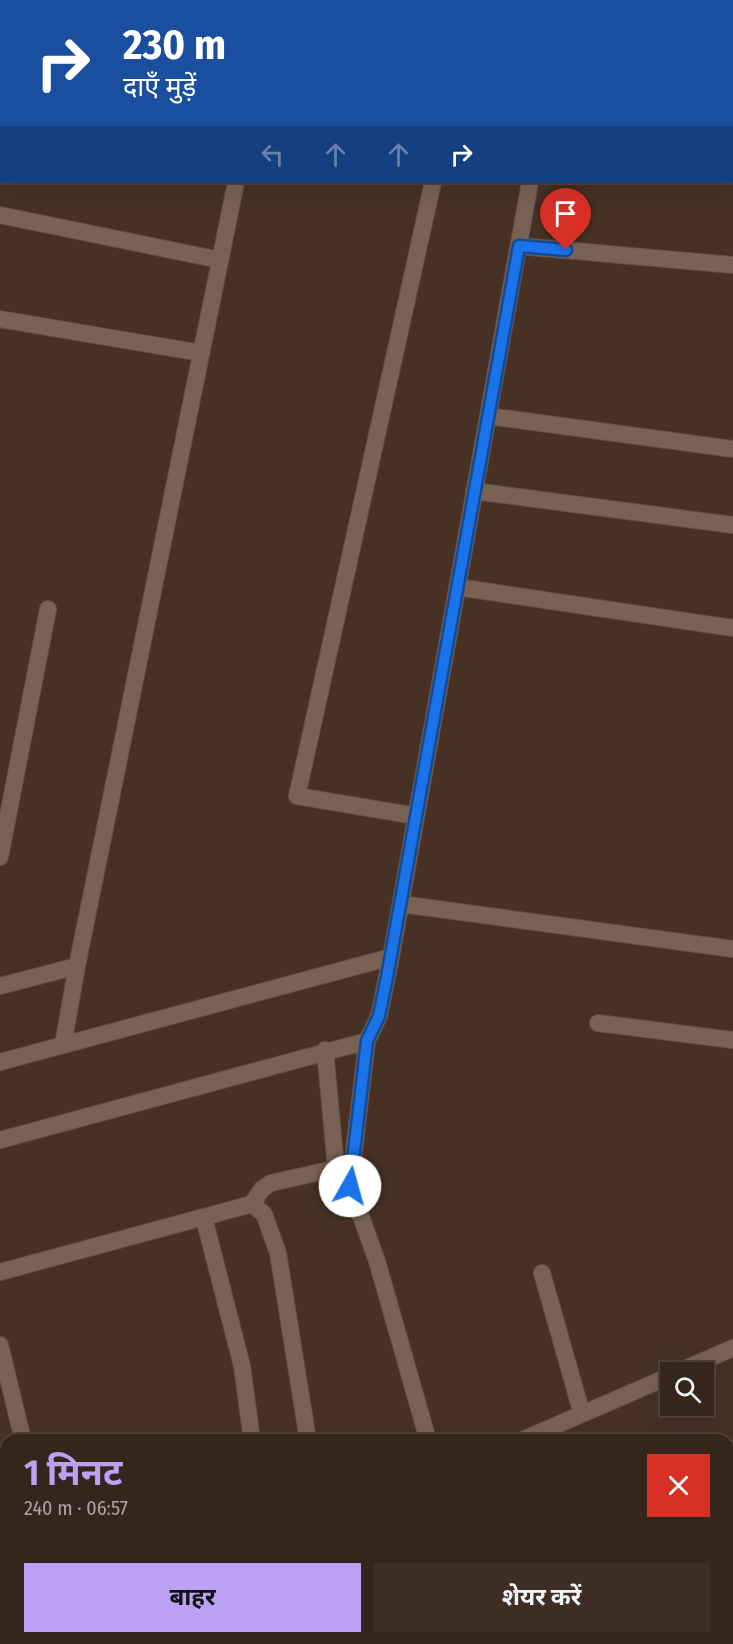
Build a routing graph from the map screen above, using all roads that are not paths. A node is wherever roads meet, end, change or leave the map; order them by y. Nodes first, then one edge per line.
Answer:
1 (236, 183) edge
2 (433, 183) edge
3 (530, 183) edge
4 (0, 215) edge
5 (519, 246) junction
6 (220, 260) junction
7 (733, 265) edge
8 (0, 319) edge
9 (201, 353) junction
10 (488, 416) junction
11 (733, 449) edge
12 (474, 491) junction
13 (733, 525) edge
14 (457, 586) junction
15 (48, 609) dead end
16 (733, 628) edge
17 (416, 816) junction
18 (0, 857) edge
19 (400, 904) junction
20 (733, 948) edge
21 (391, 957) junction
22 (76, 966) junction
23 (0, 986) edge
24 (598, 1023) dead end
25 (733, 1040) edge
26 (367, 1041) junction
27 (63, 1045) junction
28 (325, 1050) junction
29 (0, 1062) edge
30 (0, 1140) edge
31 (345, 1167) junction
32 (252, 1204) junction
33 (204, 1218) junction
34 (0, 1272) edge
35 (542, 1273) dead end
36 (0, 1345) edge
37 (733, 1348) edge
38 (701, 1362) edge
39 (660, 1380) edge
40 (582, 1414) junction
41 (22, 1434) edge
42 (251, 1434) edge
43 (307, 1434) edge
44 (426, 1434) edge
45 (536, 1434) edge

1 - 6 street
2 - 17 street
3 - 5 street
4 - 6 street
5 - 7 street
5 - 10 street
6 - 9 street
8 - 9 street
9 - 22 street
10 - 11 street
10 - 12 street
12 - 13 street
12 - 14 street
14 - 16 street
14 - 17 street
15 - 18 street
17 - 19 street
19 - 20 street
19 - 21 street
21 - 26 street
21 - 27 street
22 - 23 street
22 - 27 street
24 - 25 street
26 - 28 street
26 - 31 street
27 - 29 street
28 - 30 street
28 - 31 street
31 - 32 street
31 - 44 street
32 - 33 street
32 - 43 street
33 - 34 street
33 - 42 street
35 - 40 street
36 - 41 street
37 - 38 street
39 - 40 street
40 - 45 street

